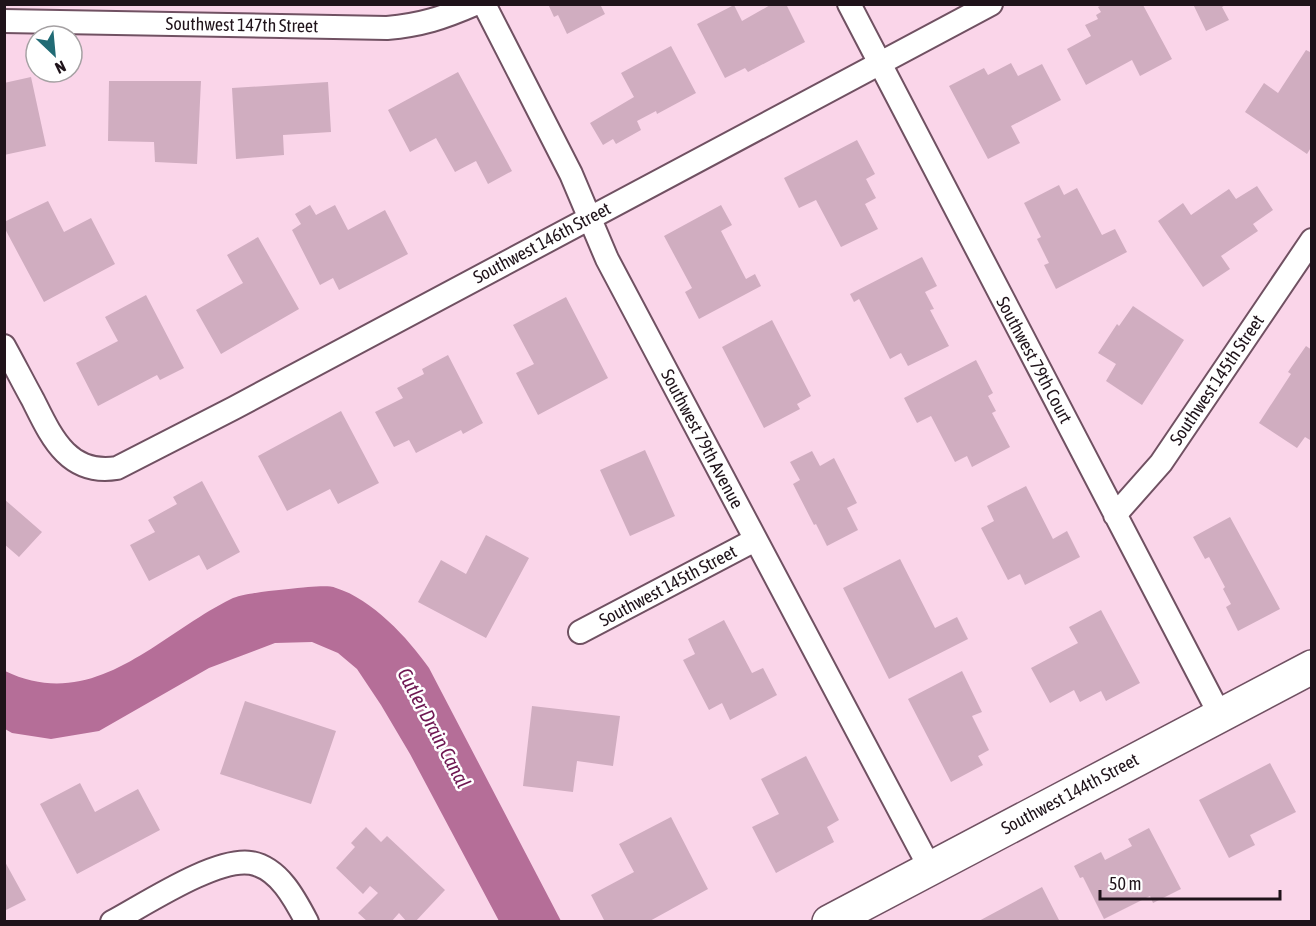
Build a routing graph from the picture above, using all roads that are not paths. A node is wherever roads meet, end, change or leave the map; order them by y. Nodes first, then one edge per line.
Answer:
1 (475, 4) edge
2 (484, 4) edge
3 (849, 4) edge
4 (991, 4) edge
5 (4, 21) edge
6 (880, 64) junction
7 (590, 217) junction
8 (1311, 240) edge
9 (4, 346) edge
10 (1115, 515) junction
11 (755, 540) junction
12 (580, 632) dead end
13 (1311, 667) edge
14 (1220, 716) junction
15 (930, 868) junction
16 (112, 921) edge
17 (307, 921) edge
18 (829, 921) edge

1 - 5 street, Southwest 147th Street
2 - 7 street, Southwest 79th Avenue
3 - 6 street, Southwest 79th Court
4 - 6 street, Southwest 146th Street
6 - 7 street, Southwest 146th Street
6 - 10 street, Southwest 79th Court
7 - 9 street, Southwest 146th Street
7 - 11 street, Southwest 79th Avenue
8 - 10 street, Southwest 145th Street
10 - 14 street, Southwest 79th Court
11 - 12 street, Southwest 145th Street
11 - 15 street, Southwest 79th Avenue
13 - 14 street, Southwest 144th Street
14 - 15 street, Southwest 144th Street
15 - 18 street, Southwest 144th Street
16 - 17 street

